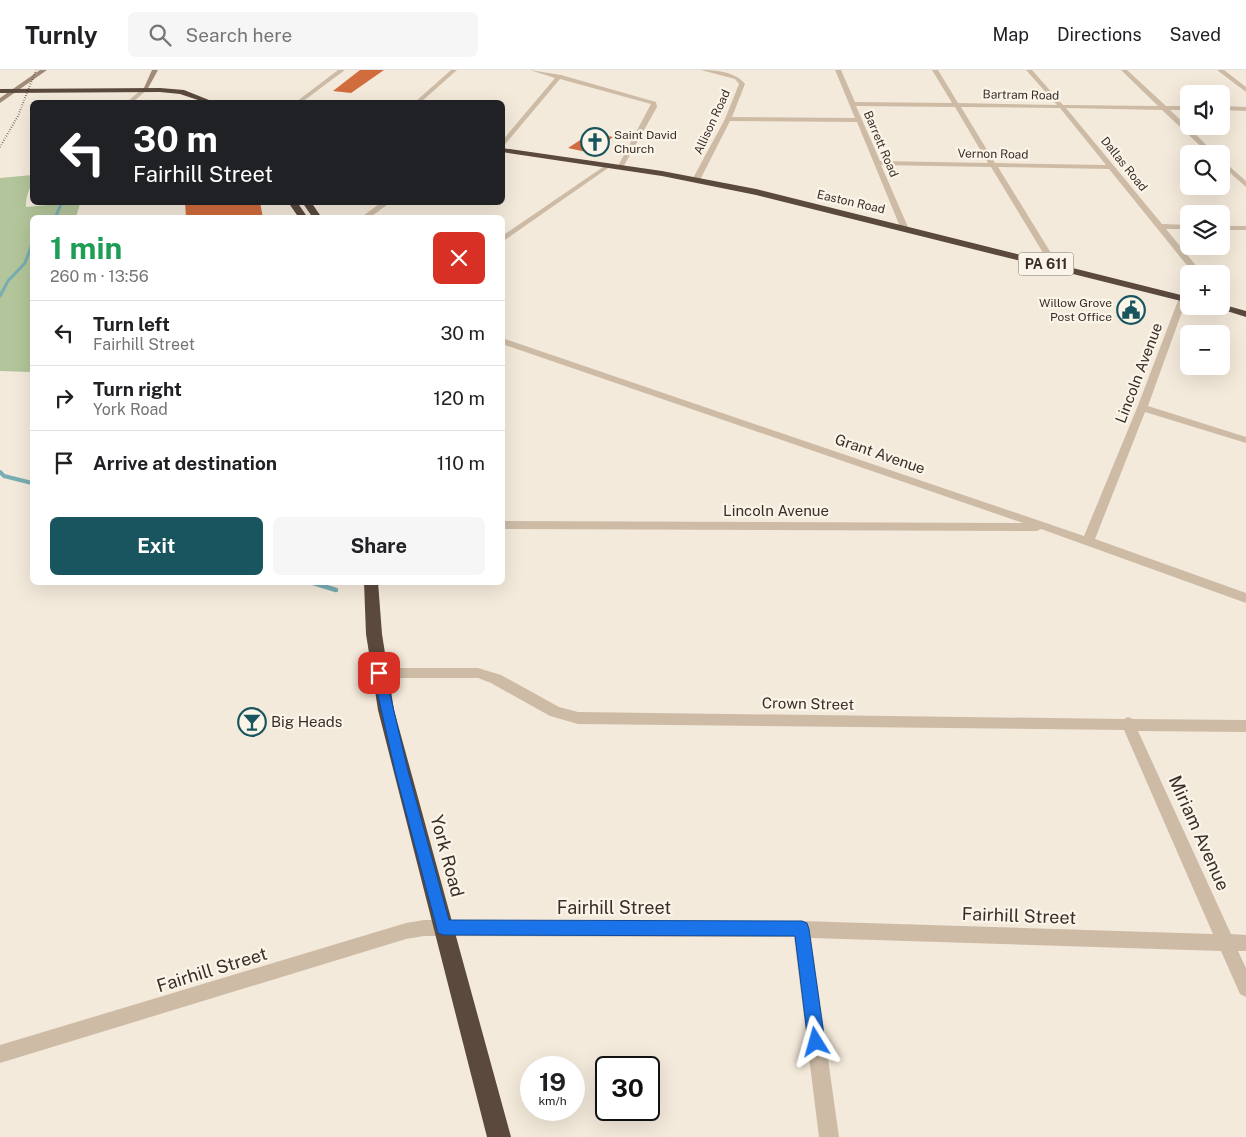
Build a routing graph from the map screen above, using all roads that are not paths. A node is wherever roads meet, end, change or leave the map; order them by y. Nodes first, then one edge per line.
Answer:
1 (44, 70) edge
2 (156, 70) edge
3 (342, 70) edge
4 (454, 70) edge
5 (533, 70) edge
6 (704, 70) edge
7 (838, 70) edge
8 (935, 70) edge
9 (1029, 70) edge
10 (1124, 70) edge
11 (1220, 70) edge
12 (558, 76) junction
13 (146, 89) junction
14 (1246, 90) edge
15 (0, 91) edge
16 (14, 91) junction
17 (132, 100) edge
18 (188, 100) edge
19 (204, 100) edge
20 (302, 100) edge
21 (420, 100) edge
22 (0, 101) edge
23 (852, 104) junction
24 (958, 106) junction
25 (1062, 107) junction
26 (1165, 107) junction
27 (1180, 108) edge
28 (1230, 108) edge
29 (1246, 109) edge
30 (728, 118) junction
31 (858, 120) junction
32 (505, 142) edge
33 (1204, 145) edge
34 (505, 150) edge
35 (876, 163) junction
36 (994, 165) junction
37 (608, 166) junction
38 (1110, 167) junction
39 (620, 168) junction
40 (1230, 170) edge
41 (696, 180) junction
42 (1246, 185) edge
43 (383, 205) edge
44 (368, 215) edge
45 (1159, 226) junction
46 (904, 227) junction
47 (1180, 227) edge
48 (1230, 228) edge
49 (1246, 228) edge
50 (505, 238) edge
51 (1192, 265) edge
52 (1055, 266) junction
53 (1180, 297) edge
54 (1230, 308) edge
55 (1180, 314) edge
56 (1246, 314) edge
57 (505, 342) edge
58 (1142, 408) junction
59 (1246, 440) edge
60 (505, 525) edge
61 (1048, 527) junction
62 (1088, 540) junction
63 (371, 585) edge
64 (1246, 598) edge
65 (379, 673) junction
66 (1128, 723) junction
67 (1246, 726) edge
68 (444, 927) junction
69 (802, 929) junction
70 (1226, 942) junction
71 (1246, 943) edge
72 (1246, 988) edge
73 (0, 1054) edge
74 (499, 1137) edge
75 (829, 1137) edge

1 - 16 street
2 - 13 street
3 - 20 street
4 - 21 street
5 - 12 street
6 - 30 street, Allison Road
7 - 23 street, Barrett Road
8 - 24 street
9 - 25 street, Dallas Road
10 - 26 street
11 - 14 street
12 - 32 street
12 - 39 street
13 - 16 highway
13 - 17 street
13 - 18 highway
13 - 19 highway
15 - 16 highway
16 - 22 street
23 - 24 street, Bartram Road
23 - 31 street, Barrett Road
24 - 25 street, Bartram Road
24 - 36 street
25 - 26 street, Bartram Road
25 - 38 street, Dallas Road
26 - 27 street, Bartram Road
26 - 33 street
28 - 29 street
30 - 31 street
30 - 41 street, Allison Road
31 - 35 street, Barrett Road
34 - 37 highway, Easton Road / PA 611
35 - 36 street, Vernon Road
35 - 46 street, Barrett Road
36 - 38 street, Vernon Road
36 - 52 street
37 - 39 highway, Easton Road / PA 611
37 - 50 street
38 - 45 street, Dallas Road
39 - 41 highway, Easton Road / PA 611
40 - 42 street
41 - 46 highway, Easton Road / PA 611
43 - 44 street
45 - 47 street
45 - 51 street, Dallas Road
46 - 52 highway, Easton Road / PA 611
48 - 49 street
52 - 53 highway, Easton Road / PA 611
54 - 56 highway
55 - 58 street, Lincoln Avenue
57 - 61 street, Grant Avenue
58 - 59 street
58 - 62 street, Lincoln Avenue
60 - 61 street, Lincoln Avenue
61 - 62 street, Grant Avenue
62 - 64 street, Grant Avenue
63 - 65 highway, York Road
65 - 66 street, Crown Street
65 - 68 highway, York Road
66 - 67 street, Crown Street
66 - 70 street, Miriam Avenue
68 - 69 street, Fairhill Street
68 - 73 street, Fairhill Street
68 - 74 highway, York Road
69 - 70 street, Fairhill Street
69 - 75 street
70 - 71 street, Fairhill Street
70 - 72 street, Miriam Avenue

